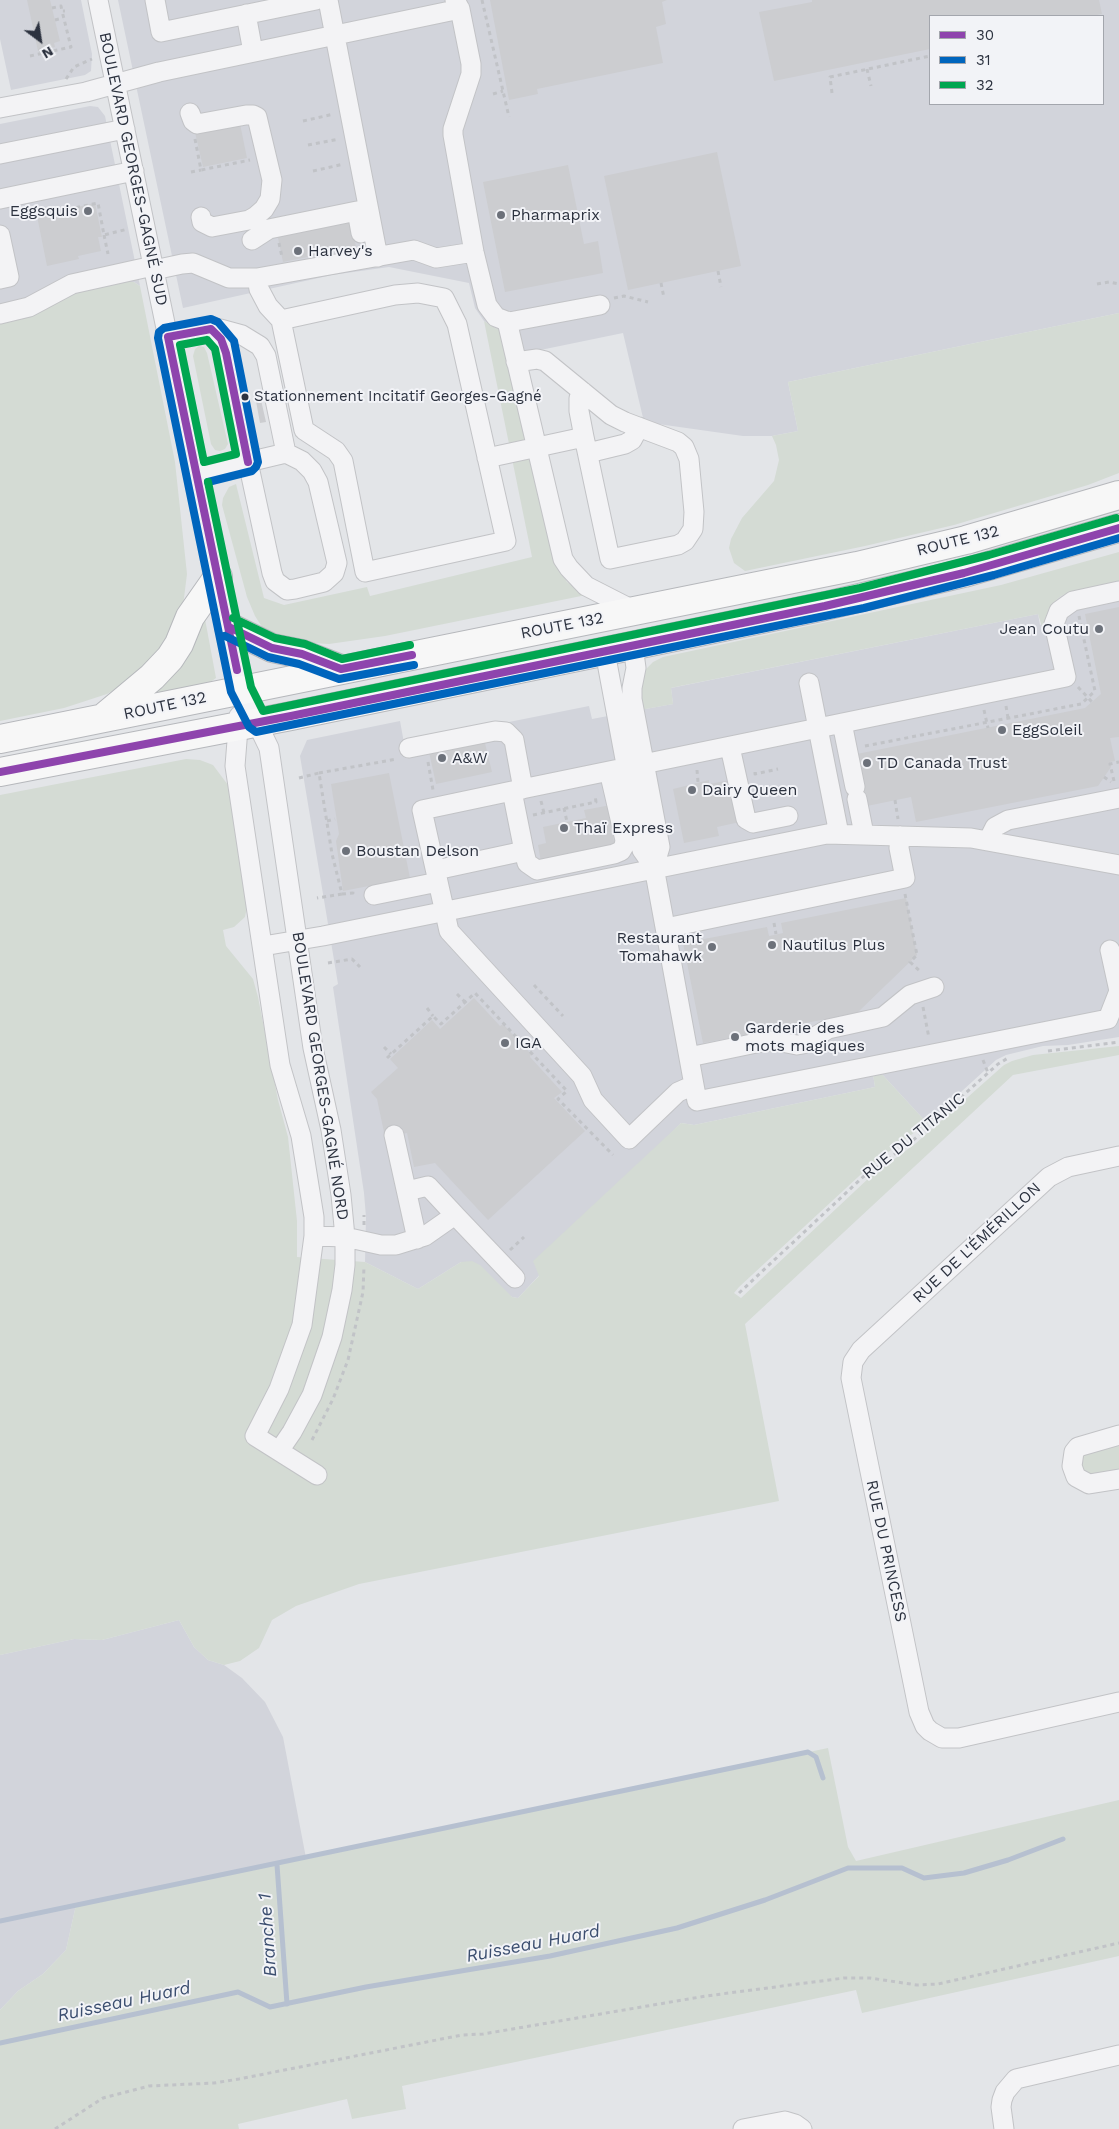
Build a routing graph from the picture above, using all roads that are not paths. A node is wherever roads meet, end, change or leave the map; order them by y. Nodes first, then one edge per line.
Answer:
1 (98, 0) edge
2 (155, 0) edge
3 (316, 0) edge
4 (328, 0) edge
5 (457, 4) edge
6 (246, 14) junction
7 (335, 36) junction
8 (253, 52) junction
9 (116, 85) junction
10 (0, 108) edge
11 (190, 113) dead end
12 (125, 129) junction
13 (0, 154) edge
14 (134, 171) junction
15 (0, 199) edge
16 (201, 217) dead end
17 (0, 235) edge
18 (252, 240) dead end
19 (474, 252) junction
20 (372, 258) junction
21 (154, 268) junction
22 (4, 278) edge
23 (257, 278) junction
24 (600, 305) road end
25 (0, 314) edge
26 (280, 320) junction
27 (507, 321) junction
28 (212, 329) junction
29 (168, 337) junction
30 (516, 362) junction
31 (583, 392) junction
32 (640, 427) junction
33 (586, 445) junction
34 (536, 448) junction
35 (286, 453) junction
36 (487, 458) junction
37 (248, 462) junction
38 (197, 474) junction
39 (1119, 495) edge
40 (1119, 528) edge
41 (218, 577) junction
42 (1119, 591) edge
43 (635, 612) junction
44 (229, 627) junction
45 (633, 646) junction
46 (605, 652) junction
47 (341, 669) junction
48 (809, 683) dead end
49 (241, 690) junction
50 (101, 718) junction
51 (248, 724) junction
52 (842, 724) junction
53 (818, 728) junction
54 (0, 739) edge
55 (730, 746) junction
56 (409, 748) dead end
57 (626, 768) junction
58 (0, 772) edge
59 (518, 790) junction
60 (1116, 791) edge
61 (788, 816) dead end
62 (900, 829) junction
63 (839, 834) junction
64 (864, 834) junction
65 (988, 841) junction
66 (524, 851) junction
67 (1119, 865) edge
68 (654, 867) junction
69 (437, 876) junction
70 (374, 895) dead end
71 (443, 911) junction
72 (666, 928) junction
73 (297, 940) junction
74 (263, 946) junction
75 (1110, 950) dead end
76 (934, 987) dead end
77 (689, 1057) junction
78 (694, 1085) junction
79 (394, 1135) dead end
80 (1119, 1156) edge
81 (407, 1191) junction
82 (455, 1215) junction
83 (314, 1236) junction
84 (345, 1238) junction
85 (417, 1239) junction
86 (515, 1278) dead end
87 (854, 1362) joint
88 (1119, 1436) edge
89 (279, 1451) junction
90 (317, 1476) dead end
91 (1119, 1479) edge
92 (1119, 1702) edge
93 (1119, 2055) edge
94 (744, 2129) edge
95 (802, 2129) edge
96 (1004, 2129) edge

1 - 9 street, BOULEVARD GEORGES-GAGNÉ SUD
2 - 6 street
3 - 6 street
4 - 7 street
5 - 7 street
5 - 19 street
6 - 8 street
7 - 8 street
7 - 20 street
8 - 9 street
9 - 10 street
9 - 12 street, BOULEVARD GEORGES-GAGNÉ SUD
11 - 16 street
12 - 13 street
12 - 14 street, BOULEVARD GEORGES-GAGNÉ SUD
14 - 15 street
14 - 21 street, BOULEVARD GEORGES-GAGNÉ SUD
17 - 22 street
18 - 20 street
19 - 20 street
19 - 27 street
20 - 23 street
21 - 23 street
21 - 25 street
21 - 29 street, BOULEVARD GEORGES-GAGNÉ SUD
23 - 26 street
24 - 27 street
26 - 36 street
26 - 36 street
27 - 30 street
28 - 29 street
28 - 35 street
28 - 37 street
29 - 38 street, BOULEVARD GEORGES-GAGNÉ SUD
30 - 31 street
30 - 34 street
31 - 32 street
31 - 33 street
32 - 33 street
32 - 33 street
33 - 34 street
34 - 36 street
34 - 43 street
35 - 37 street
35 - 37 street
37 - 38 street
38 - 41 street, BOULEVARD GEORGES-GAGNÉ SUD
39 - 43 highway, ROUTE 132
40 - 45 highway, ROUTE 132
41 - 44 street, BOULEVARD GEORGES-GAGNÉ SUD
41 - 50 highway
42 - 52 street
43 - 47 highway, ROUTE 132
44 - 47 highway
44 - 49 street, BOULEVARD GEORGES-GAGNÉ SUD
45 - 46 highway, ROUTE 132
45 - 57 street
46 - 51 highway, ROUTE 132
46 - 57 street
47 - 49 highway, ROUTE 132
48 - 53 street
49 - 50 highway, ROUTE 132
49 - 51 street, BOULEVARD GEORGES-GAGNÉ SUD
50 - 54 highway, ROUTE 132
51 - 58 highway, ROUTE 132
51 - 73 street, BOULEVARD GEORGES-GAGNÉ NORD
51 - 74 street, BOULEVARD GEORGES-GAGNÉ NORD
52 - 53 street
52 - 64 street
53 - 55 street
53 - 63 street
55 - 57 street
55 - 61 street
56 - 59 street
57 - 59 street
57 - 66 street
57 - 68 street
59 - 66 street
59 - 69 street
60 - 65 street
62 - 64 street
62 - 65 street
62 - 72 street
63 - 64 street
63 - 68 street
65 - 67 street
66 - 69 street
68 - 71 street
68 - 72 street
69 - 70 street
69 - 71 street
71 - 73 street
71 - 78 street
72 - 77 street
73 - 74 street
73 - 84 street, BOULEVARD GEORGES-GAGNÉ NORD
74 - 83 street, BOULEVARD GEORGES-GAGNÉ NORD
75 - 78 street
76 - 77 street
77 - 78 street
79 - 81 street
80 - 87 street, RUE DE L'ÉMÉRILLON
81 - 82 street
81 - 85 street
82 - 85 street
82 - 86 street
83 - 84 street
83 - 89 street, BOULEVARD GEORGES-GAGNÉ NORD
84 - 85 street
84 - 89 street, BOULEVARD GEORGES-GAGNÉ NORD
87 - 92 street, RUE DU PRINCESS
88 - 91 street
89 - 90 street
93 - 96 street
94 - 95 street

